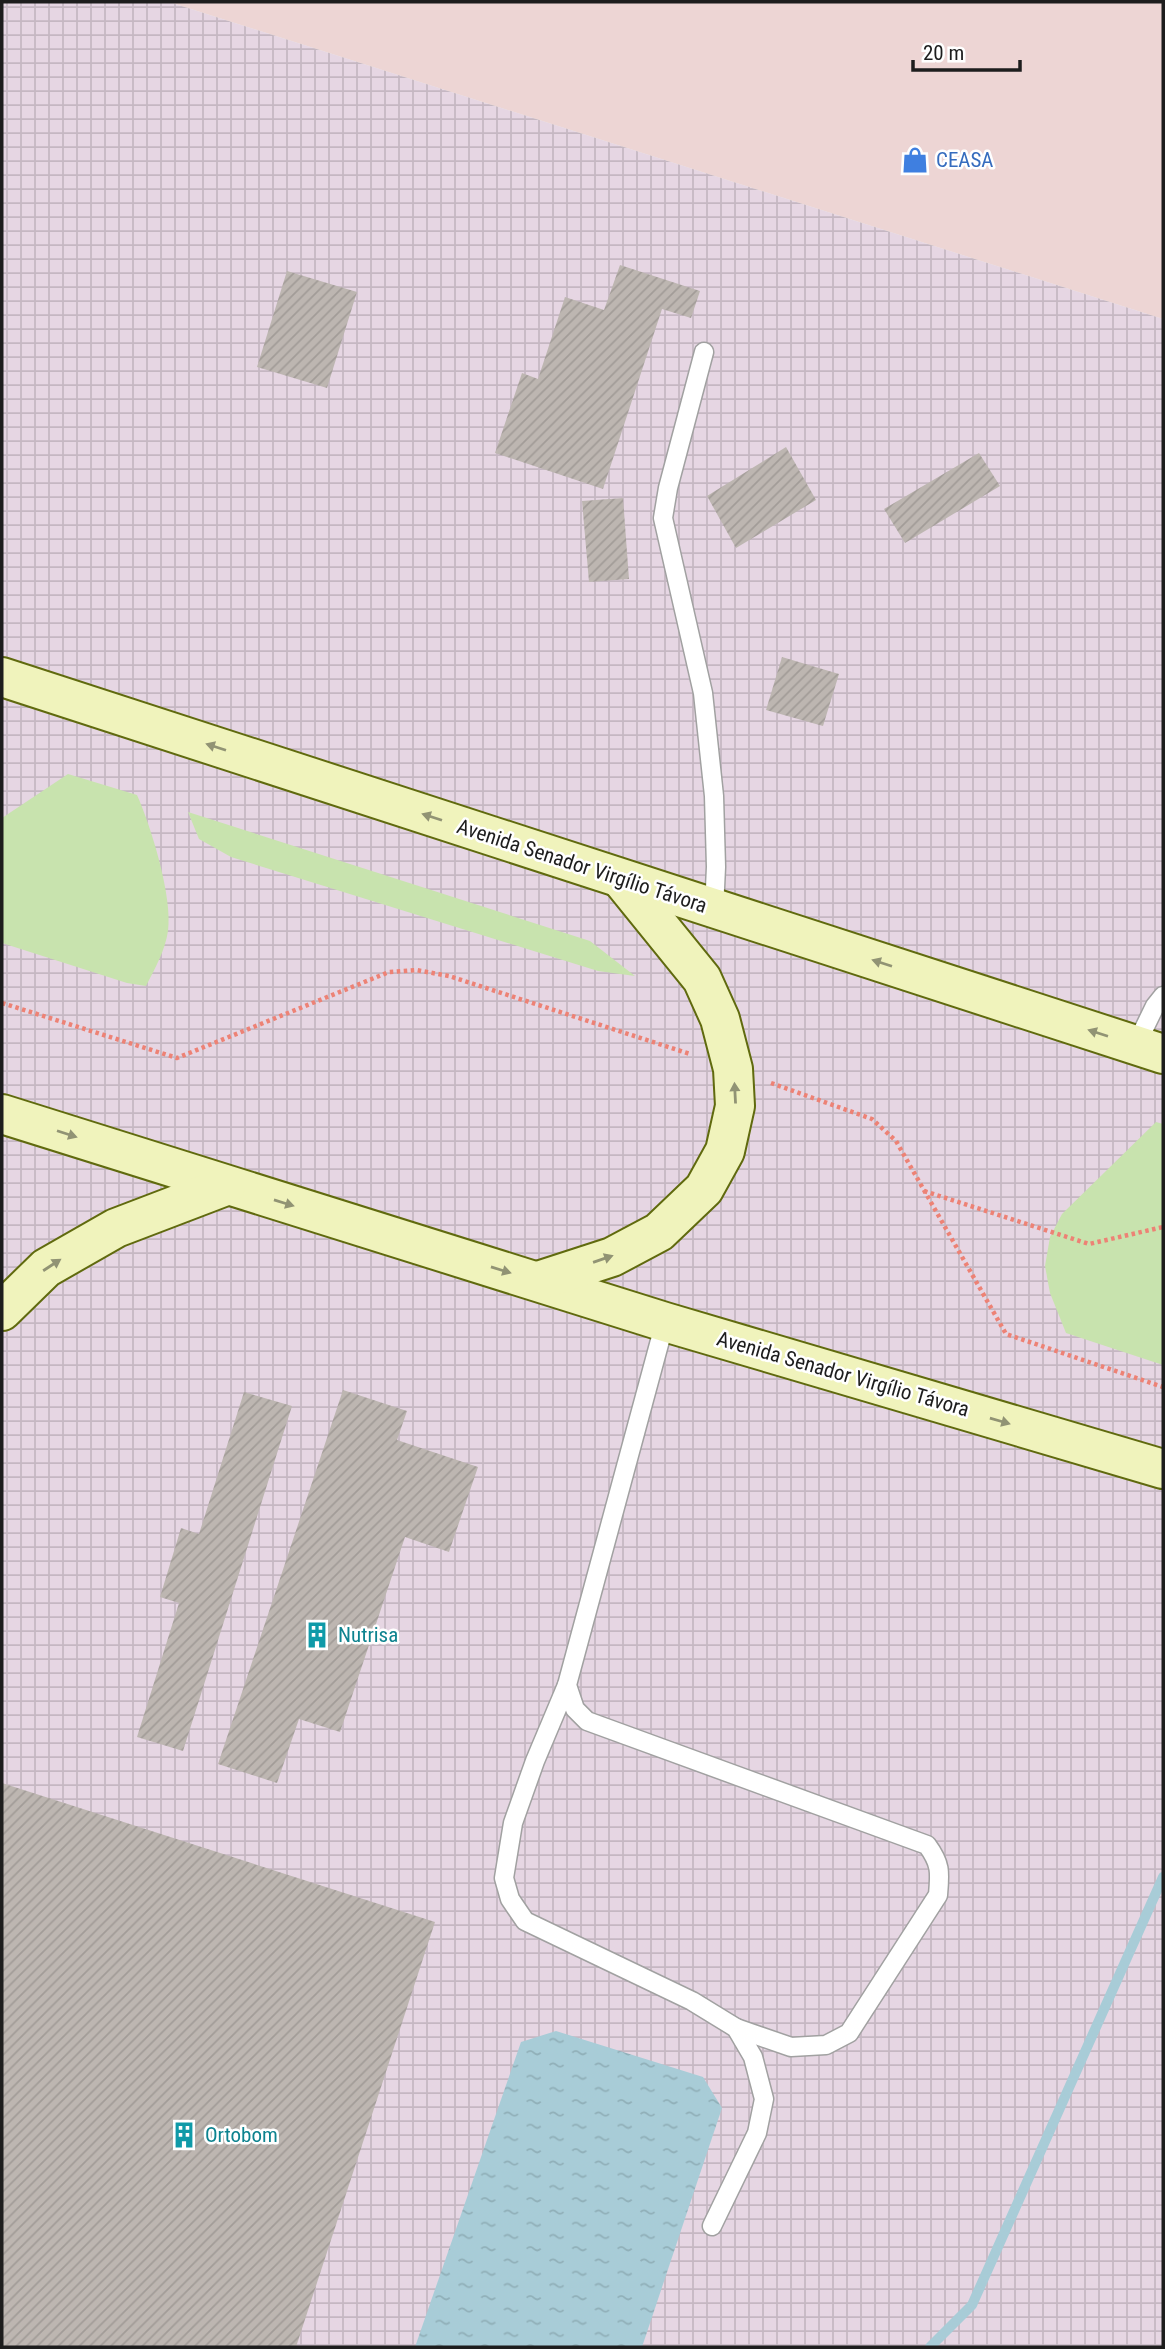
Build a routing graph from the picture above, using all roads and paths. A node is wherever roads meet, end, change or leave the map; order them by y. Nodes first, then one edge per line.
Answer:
1 (704, 352) dead end
2 (2, 677) edge
3 (621, 878) junction
4 (714, 909) junction
5 (1163, 996) edge
6 (2, 1003) edge
7 (1149, 1049) edge
8 (733, 1069) junction
9 (2, 1114) edge
10 (226, 1186) junction
11 (924, 1190) junction
12 (1163, 1227) edge
13 (538, 1281) junction
14 (2, 1311) edge
15 (665, 1322) junction
16 (1163, 1387) edge
17 (1163, 1469) edge
18 (567, 1685) junction
19 (736, 2028) junction
20 (712, 2226) dead end

1 - 4 lane
3 -> 2 main road, Avenida Senador Virgílio Távora
3 - 4 main road, Avenida Senador Virgílio Távora
3 - 8 main road
7 -> 4 main road, Avenida Senador Virgílio Távora
5 - 7 lane
6 - 8 path
8 - 11 path
13 -> 8 main road
9 -> 10 main road, Avenida Senador Virgílio Távora
10 -> 13 main road, Avenida Senador Virgílio Távora
14 -> 10 main road
11 - 12 path
11 - 16 path
13 - 15 main road, Avenida Senador Virgílio Távora
15 -> 17 main road, Avenida Senador Virgílio Távora
15 - 18 lane
18 - 19 lane
18 - 19 lane
19 - 20 lane

